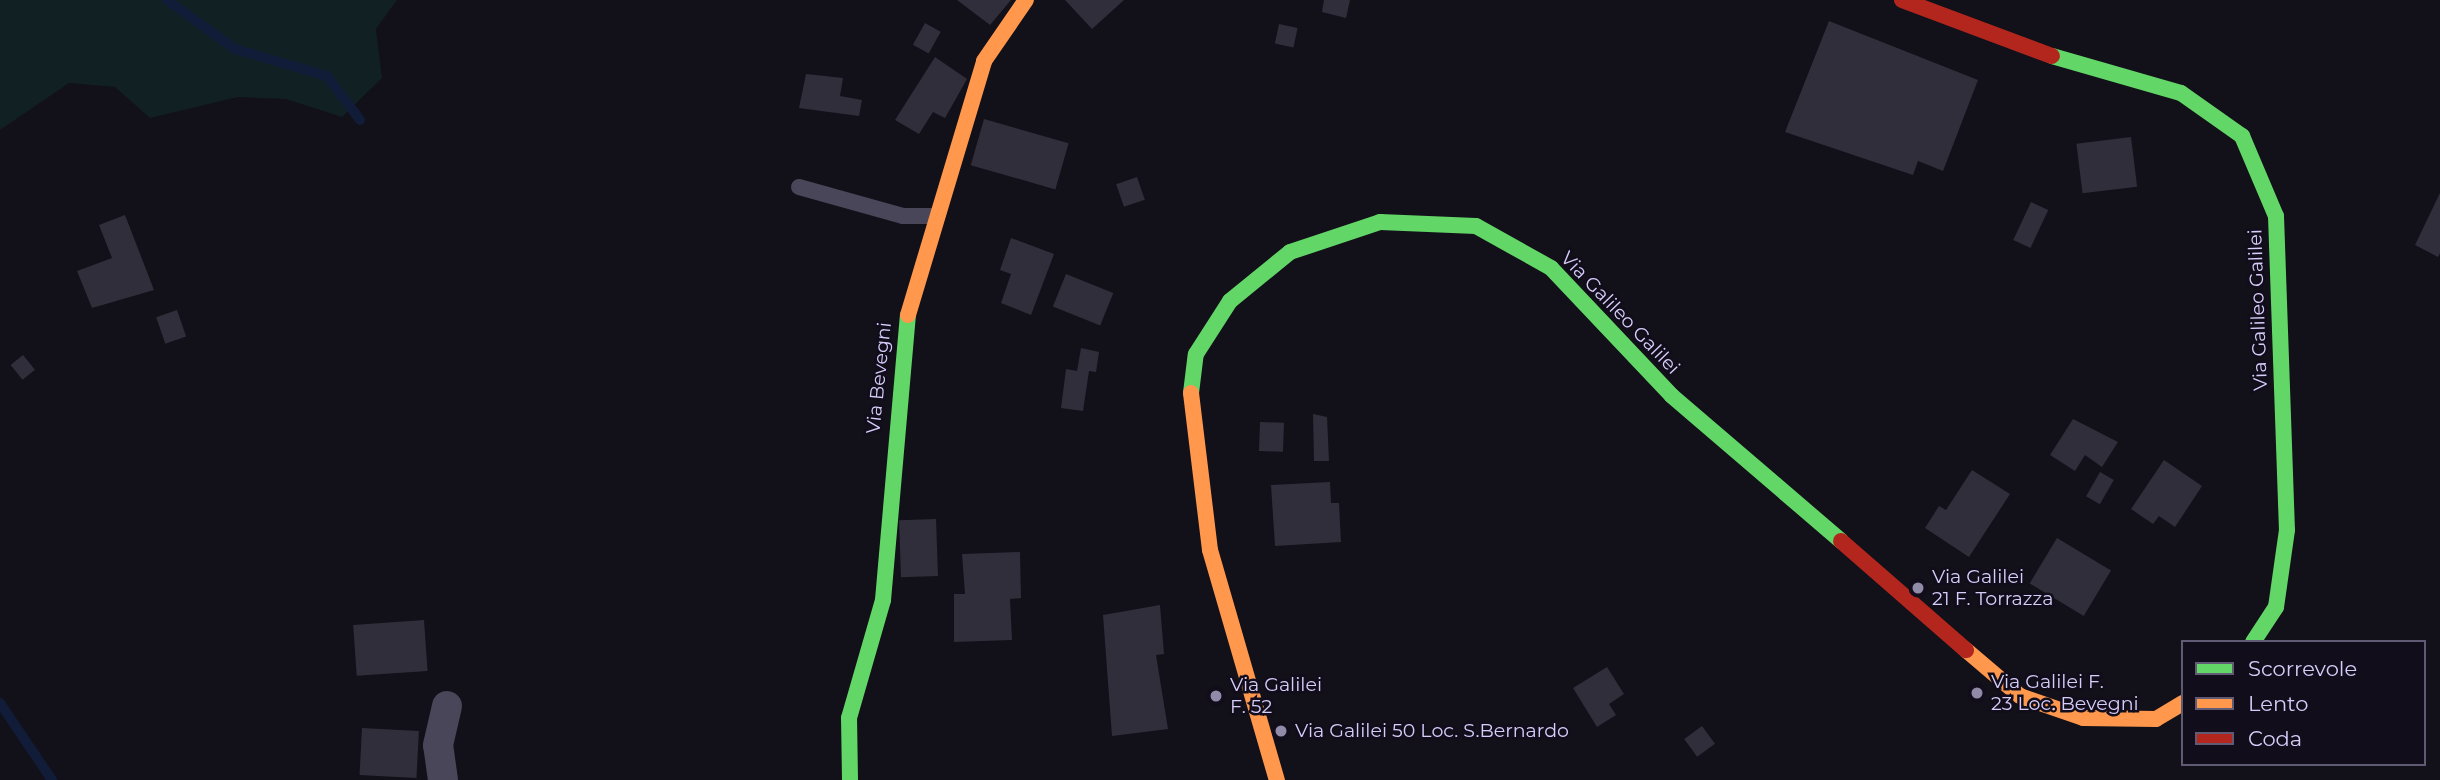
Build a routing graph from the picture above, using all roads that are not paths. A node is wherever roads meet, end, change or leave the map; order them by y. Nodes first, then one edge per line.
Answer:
1 (1026, 0) edge
2 (1902, 0) edge
3 (799, 187) dead end
4 (931, 216) junction
5 (2254, 640) edge
6 (2181, 704) edge
7 (447, 706) dead end
8 (443, 780) edge
9 (850, 780) edge
10 (1277, 780) edge

1 - 4 main road, Via Bevegni
2 - 5 main road, Via Galileo Galilei
3 - 4 lane
4 - 9 main road, Via Bevegni
6 - 10 main road, Via Galileo Galilei
7 - 8 street

